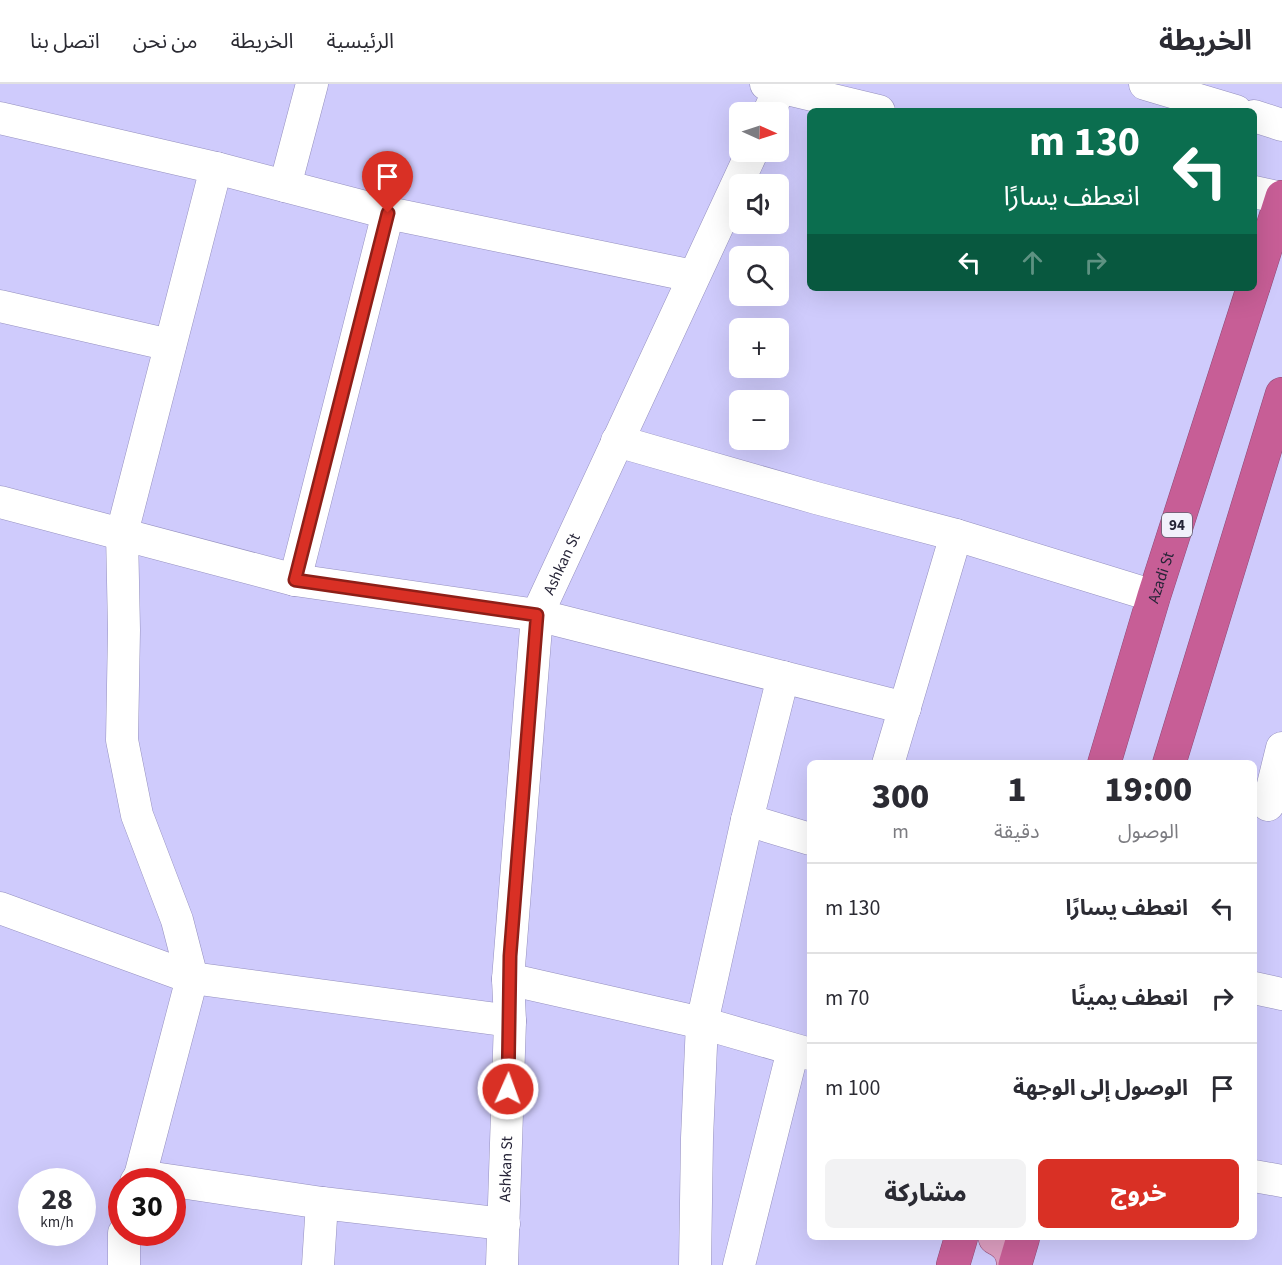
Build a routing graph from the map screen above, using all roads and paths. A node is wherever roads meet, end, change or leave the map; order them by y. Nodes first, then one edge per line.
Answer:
1 (312, 84) edge
2 (1145, 84) edge
3 (772, 95) edge
4 (859, 108) edge
5 (1226, 108) edge
6 (1257, 117) edge
7 (0, 118) edge
8 (1282, 125) edge
9 (748, 162) edge
10 (216, 168) junction
11 (285, 186) junction
12 (1257, 193) edge
13 (1282, 198) edge
14 (388, 213) junction
15 (1257, 274) edge
16 (693, 276) junction
17 (1251, 291) edge
18 (0, 306) edge
19 (170, 345) junction
20 (1282, 394) edge
21 (617, 441) junction
22 (0, 502) edge
23 (122, 533) junction
24 (956, 535) junction
25 (295, 580) junction
26 (1154, 596) junction
27 (537, 615) junction
28 (783, 677) junction
29 (905, 708) junction
30 (1282, 748) edge
31 (889, 760) edge
32 (1105, 760) edge
33 (1170, 760) edge
34 (1268, 805) edge
35 (747, 820) junction
36 (807, 838) edge
37 (0, 908) edge
38 (192, 978) junction
39 (508, 979) junction
40 (1257, 989) edge
41 (1282, 994) edge
42 (510, 1021) junction
43 (702, 1023) junction
44 (801, 1052) edge
45 (141, 1168) edge
46 (1257, 1177) edge
47 (1282, 1181) edge
48 (186, 1185) edge
49 (322, 1203) junction
50 (504, 1224) junction
51 (1001, 1240) edge
52 (1022, 1240) edge
53 (124, 1246) edge
54 (124, 1265) edge
55 (318, 1265) edge
56 (502, 1265) edge
57 (696, 1265) edge
58 (739, 1265) edge
59 (1014, 1265) edge

1 - 11 street
2 - 5 street
3 - 4 street
6 - 8 street
7 - 10 street
9 - 16 street, Ashkan St
10 - 11 street
10 - 19 street
11 - 14 street
12 - 13 street
13 - 15 highway, Azadi St / 94
14 - 16 street
14 - 25 street
16 - 21 street, Ashkan St
17 - 26 highway, Azadi St / 94
18 - 19 street
19 - 23 street
20 - 33 highway
21 - 24 street
21 - 27 street, Ashkan St
22 - 23 street
23 - 25 street
23 - 38 street
24 - 26 street
24 - 29 street
25 - 27 street
26 - 32 highway, Azadi St / 94
27 - 28 street
27 - 39 street, Ashkan St
28 - 29 street
28 - 35 street
29 - 31 street
30 - 34 street
35 - 36 street
35 - 43 street
37 - 38 street
38 - 42 street
38 - 45 street
39 - 42 street, Ashkan St
39 - 43 street
40 - 41 street
42 - 50 street, Ashkan St
43 - 44 street
43 - 57 street
44 - 58 street
46 - 47 street
48 - 49 street
49 - 50 street
49 - 55 street
50 - 56 street, Ashkan St
51 - 59 main road
52 - 59 highway
53 - 54 street

